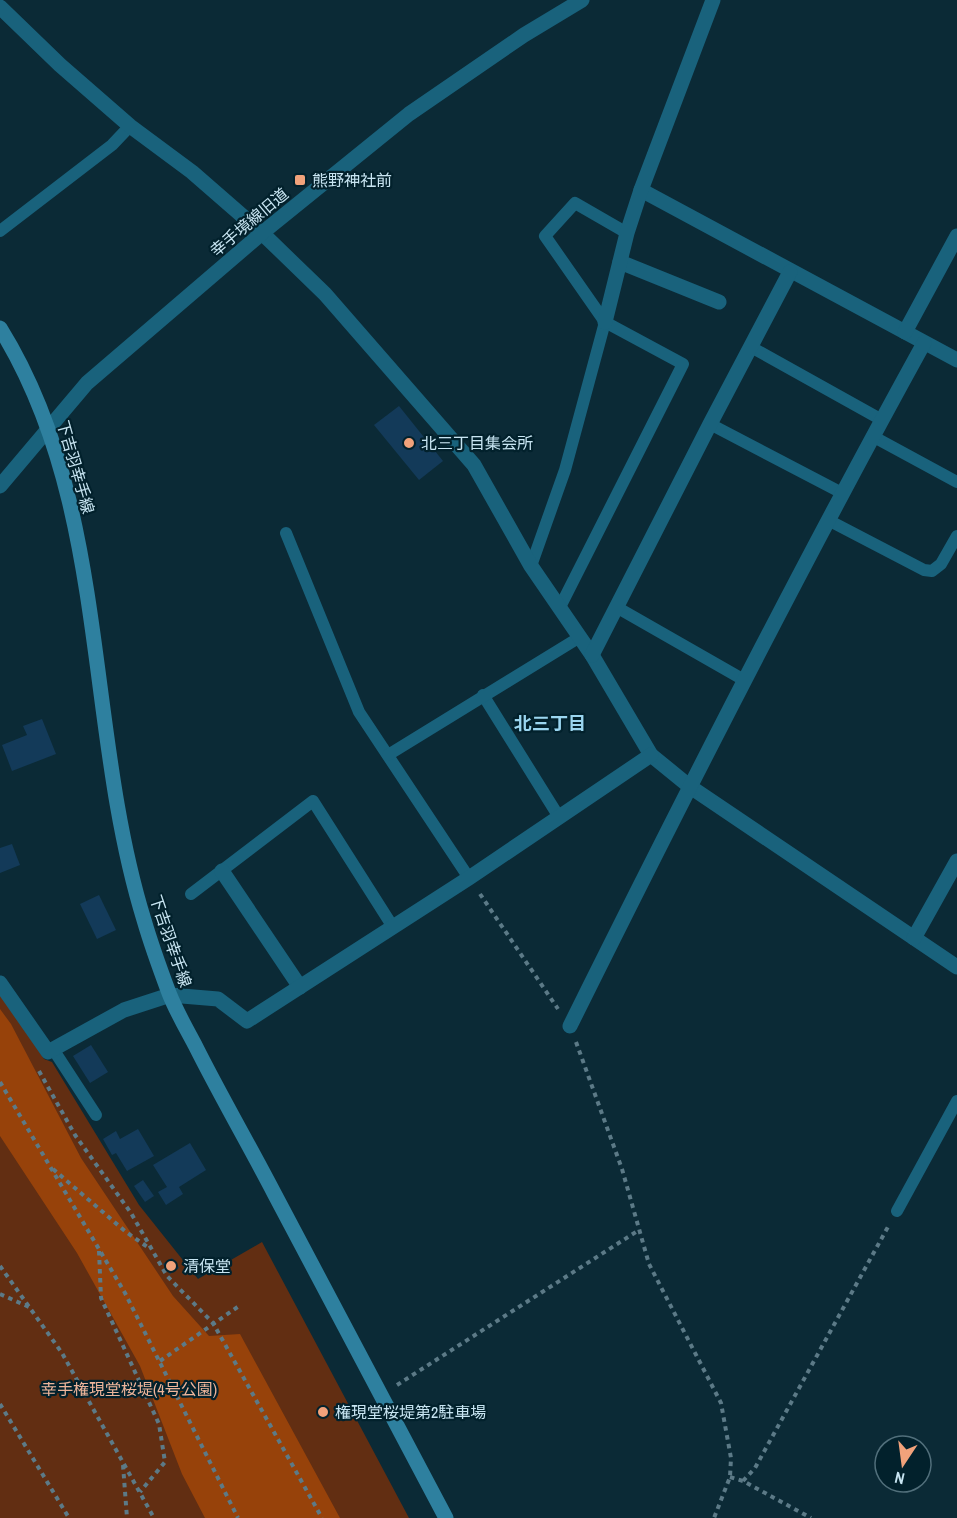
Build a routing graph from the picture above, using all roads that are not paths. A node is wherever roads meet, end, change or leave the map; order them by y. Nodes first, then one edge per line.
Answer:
1 (582, 0) edge
2 (713, 0) edge
3 (0, 7) edge
4 (130, 126) junction
5 (641, 190) junction
6 (0, 231) edge
7 (262, 233) junction
8 (627, 233) junction
9 (957, 236) edge
10 (620, 262) junction
11 (790, 272) junction
12 (719, 302) dead end
13 (605, 322) junction
14 (0, 328) edge
15 (905, 332) junction
16 (924, 343) junction
17 (751, 348) junction
18 (957, 360) edge
19 (882, 420) junction
20 (710, 424) junction
21 (48, 428) junction
22 (874, 437) junction
23 (957, 482) edge
24 (0, 486) edge
25 (842, 494) junction
26 (828, 520) junction
27 (286, 533) dead end
28 (957, 536) edge
29 (531, 566) junction
30 (560, 607) junction
31 (618, 608) junction
32 (580, 637) junction
33 (592, 655) junction
34 (744, 680) junction
35 (483, 695) junction
36 (388, 755) junction
37 (651, 755) junction
38 (688, 786) junction
39 (559, 817) junction
40 (957, 861) edge
41 (222, 871) junction
42 (469, 878) junction
43 (191, 894) dead end
44 (393, 927) junction
45 (914, 938) junction
46 (957, 967) edge
47 (0, 983) edge
48 (300, 987) junction
49 (170, 995) junction
50 (570, 1026) road end
51 (53, 1049) junction
52 (957, 1101) edge
53 (96, 1115) dead end
54 (897, 1212) road end
55 (446, 1518) edge

1 - 7 street, 幸手境線旧道
2 - 5 street
3 - 4 street
4 - 6 lane
4 - 7 street
5 - 8 street
5 - 11 street
7 - 21 street, 幸手境線旧道
7 - 29 street
8 - 10 street
8 - 13 lane
9 - 15 street
10 - 12 street
10 - 13 street
11 - 15 street
11 - 17 street
13 - 29 lane
13 - 30 lane
14 - 21 main road, 下吉羽幸手線
15 - 16 street
16 - 18 street
16 - 19 street
17 - 19 lane
17 - 20 street
19 - 22 street
20 - 25 lane
20 - 31 street
21 - 24 street, 幸手境線旧道
21 - 49 main road, 下吉羽幸手線
22 - 23 lane
22 - 25 street
25 - 26 street
26 - 28 lane
26 - 34 street
27 - 36 lane
29 - 30 street
30 - 32 street
31 - 33 street
31 - 34 lane
32 - 33 street
32 - 35 lane
33 - 37 street
34 - 38 street
35 - 36 lane
35 - 39 lane
36 - 42 lane
37 - 38 street
37 - 39 street
38 - 45 street
38 - 50 street
39 - 42 street
40 - 45 street
41 - 43 lane
41 - 44 lane
41 - 48 street
42 - 44 street
44 - 48 street
45 - 46 street
47 - 51 street
48 - 49 street
49 - 51 street
49 - 55 main road, 下吉羽幸手線
51 - 53 lane
52 - 54 lane

